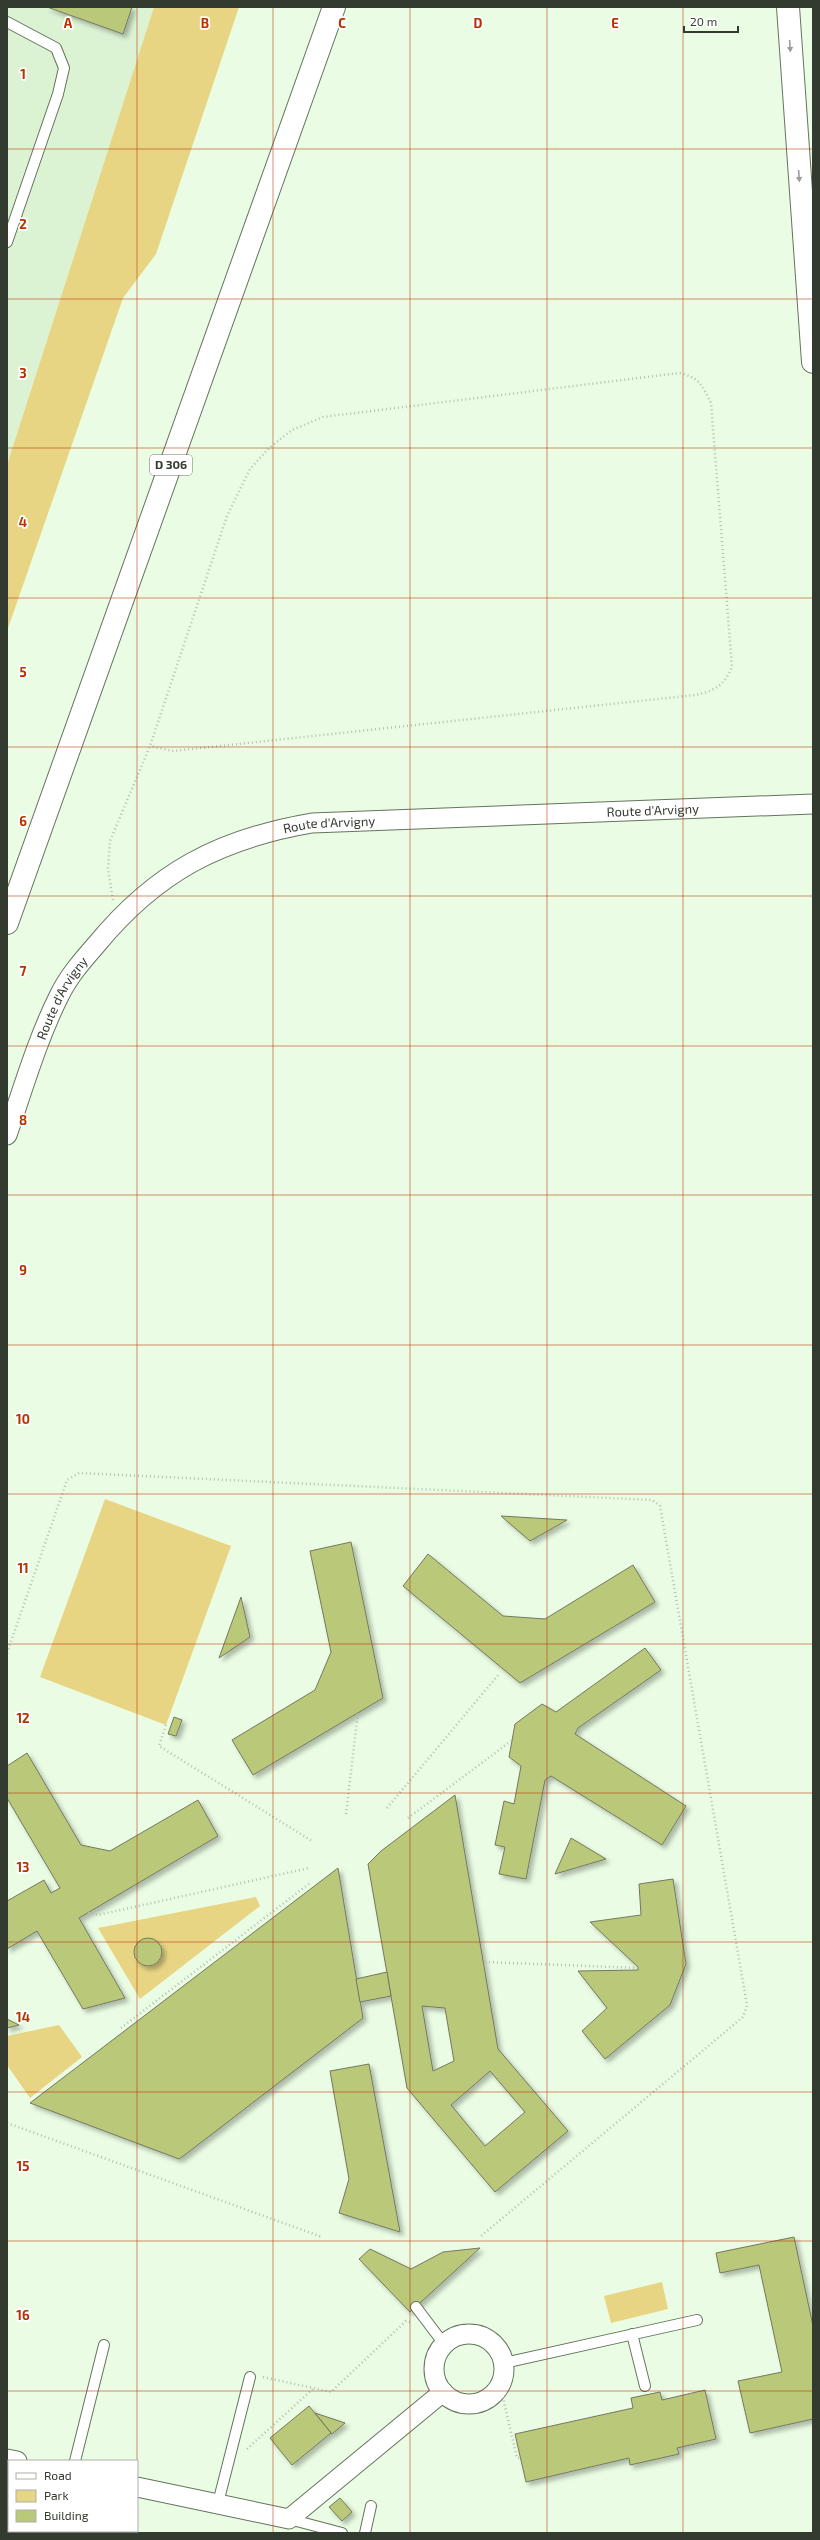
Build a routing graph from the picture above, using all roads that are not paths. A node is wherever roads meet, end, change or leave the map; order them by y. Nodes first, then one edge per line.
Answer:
1 (334, 7) edge
2 (788, 7) edge
3 (7, 22) edge
4 (7, 242) edge
5 (813, 362) edge
6 (806, 804) edge
7 (7, 923) edge
8 (7, 1135) edge
9 (416, 2307) dead end
10 (697, 2320) dead end
11 (632, 2334) junction
12 (444, 2344) junction
13 (104, 2345) dead end
14 (504, 2363) junction
15 (250, 2377) road end
16 (645, 2386) dead end
17 (443, 2392) junction
18 (75, 2460) edge
19 (138, 2487) edge
20 (218, 2503) junction
21 (371, 2506) dead end
22 (289, 2519) junction
23 (342, 2533) edge
24 (365, 2533) edge

1 - 7 main road, D 306
2 -> 5 main road
3 - 4 lane
6 - 8 street, Route d'Arvigny
9 - 12 lane
10 - 11 lane
11 - 14 lane
11 - 16 lane
12 - 14 street
12 - 17 street
13 - 18 lane
14 - 17 street
15 - 20 lane
17 - 22 street
19 - 20 street
20 - 22 street
21 - 24 lane
22 - 23 lane

